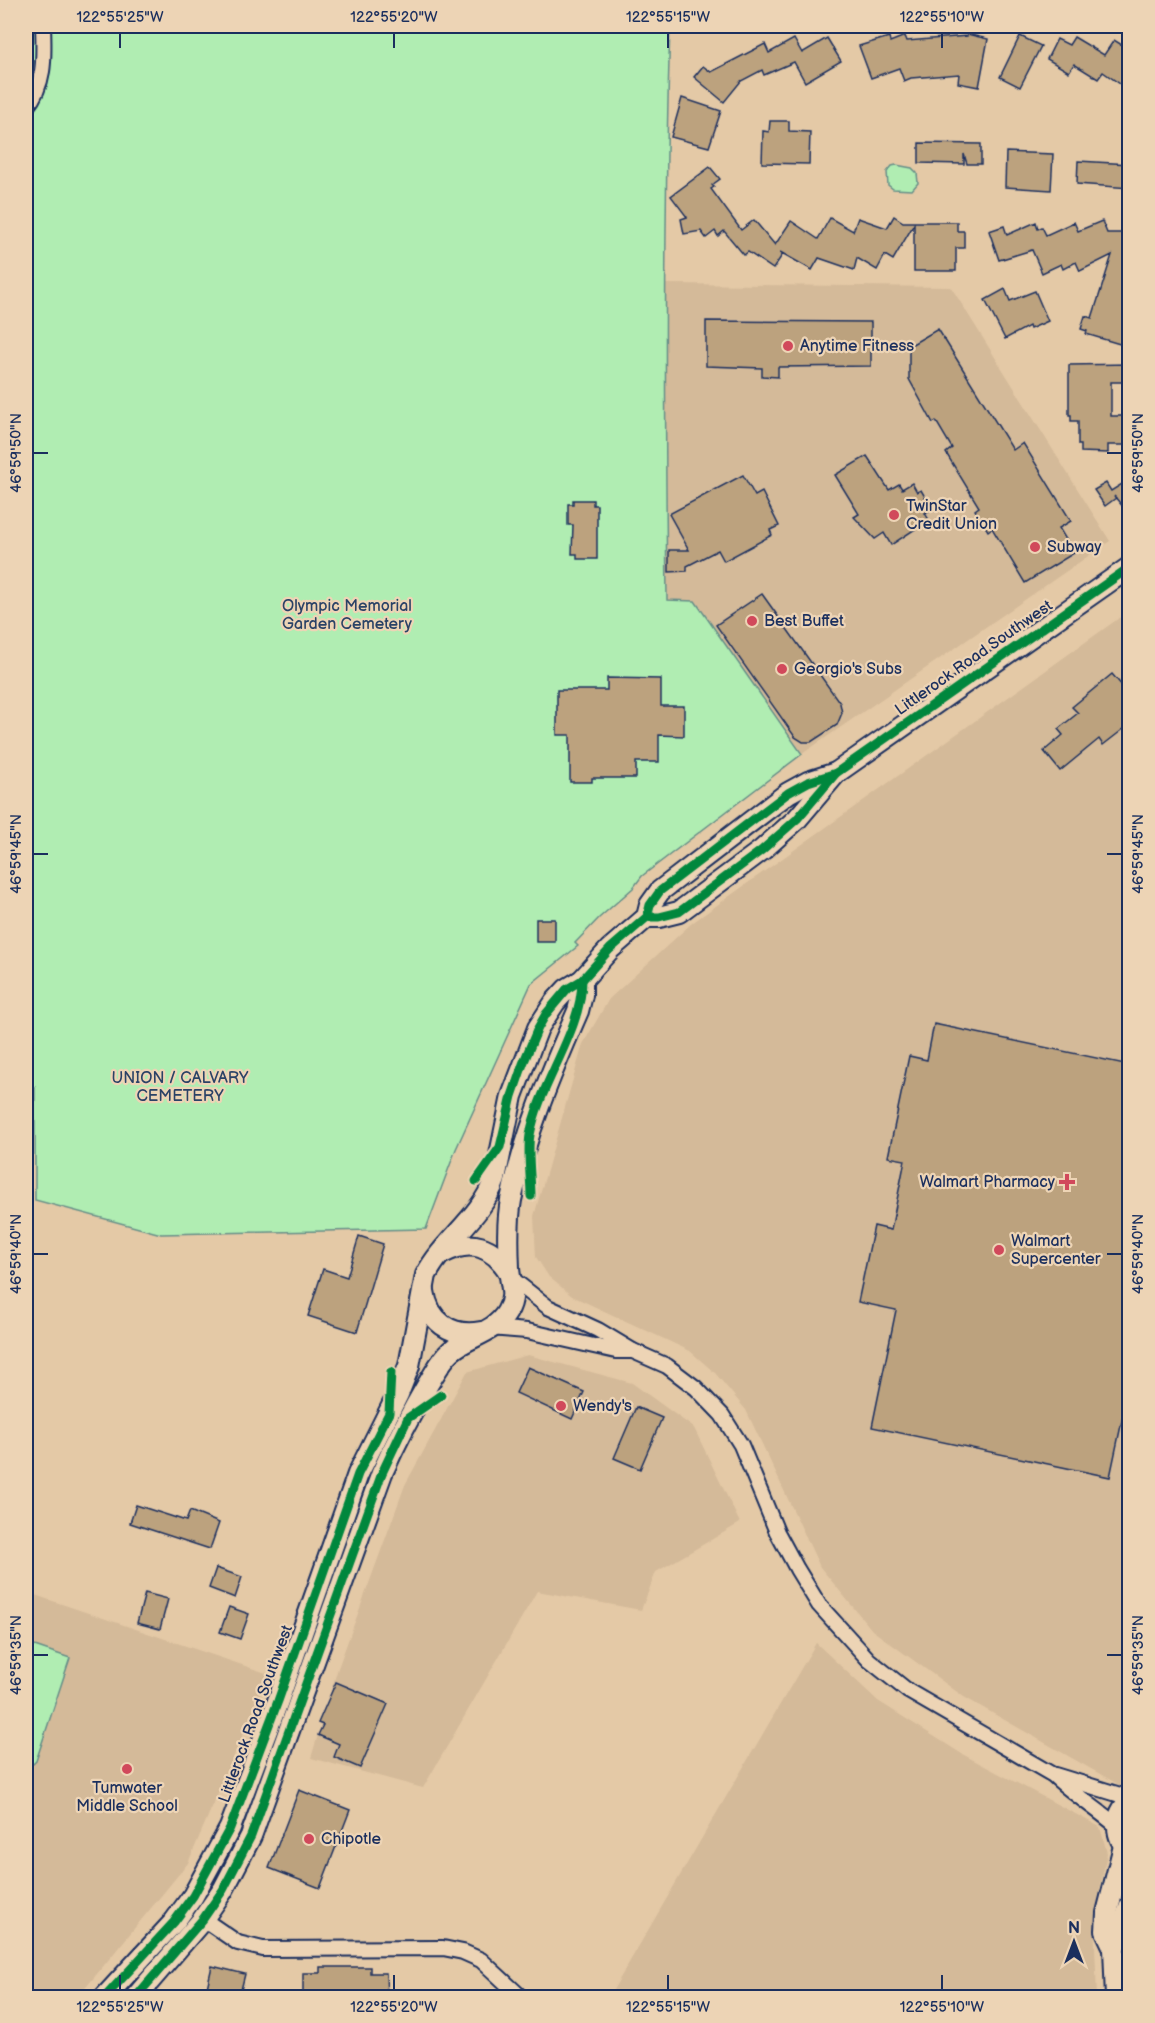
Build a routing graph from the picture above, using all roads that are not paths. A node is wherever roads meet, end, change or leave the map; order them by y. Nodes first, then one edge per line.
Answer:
1 (43, 26) edge
2 (26, 108) edge
3 (1130, 567) edge
4 (836, 773) junction
5 (647, 917) junction
6 (582, 980) junction
7 (441, 1255) junction
8 (510, 1275) junction
9 (424, 1288) junction
10 (487, 1330) junction
11 (633, 1351) junction
12 (1053, 1775) junction
13 (1130, 1800) edge
14 (1117, 1826) junction
15 (1127, 1848) edge
16 (1130, 1906) edge
17 (203, 1919) junction
18 (1114, 1948) junction
19 (104, 1998) edge
20 (135, 1998) edge
21 (522, 1998) edge
22 (1116, 1998) edge

1 - 2 street
3 - 4 main road, Littlerock Road Southwest
4 - 5 main road, Littlerock Road Southwest
4 - 5 main road, Littlerock Road Southwest
5 - 6 main road, Littlerock Road Southwest
6 - 7 main road, Littlerock Road Southwest
6 - 8 main road
7 - 8 main road
7 - 9 main road, Littlerock Road Southwest
8 - 10 main road
8 - 11 street
9 - 10 main road
9 - 19 main road, Littlerock Road Southwest
10 - 11 street
10 - 17 main road
11 - 12 street
12 - 13 street
12 - 14 street
13 - 14 main road
14 - 15 main road
15 - 18 main road
16 - 18 main road
17 - 20 main road
17 - 21 street
18 - 22 main road

